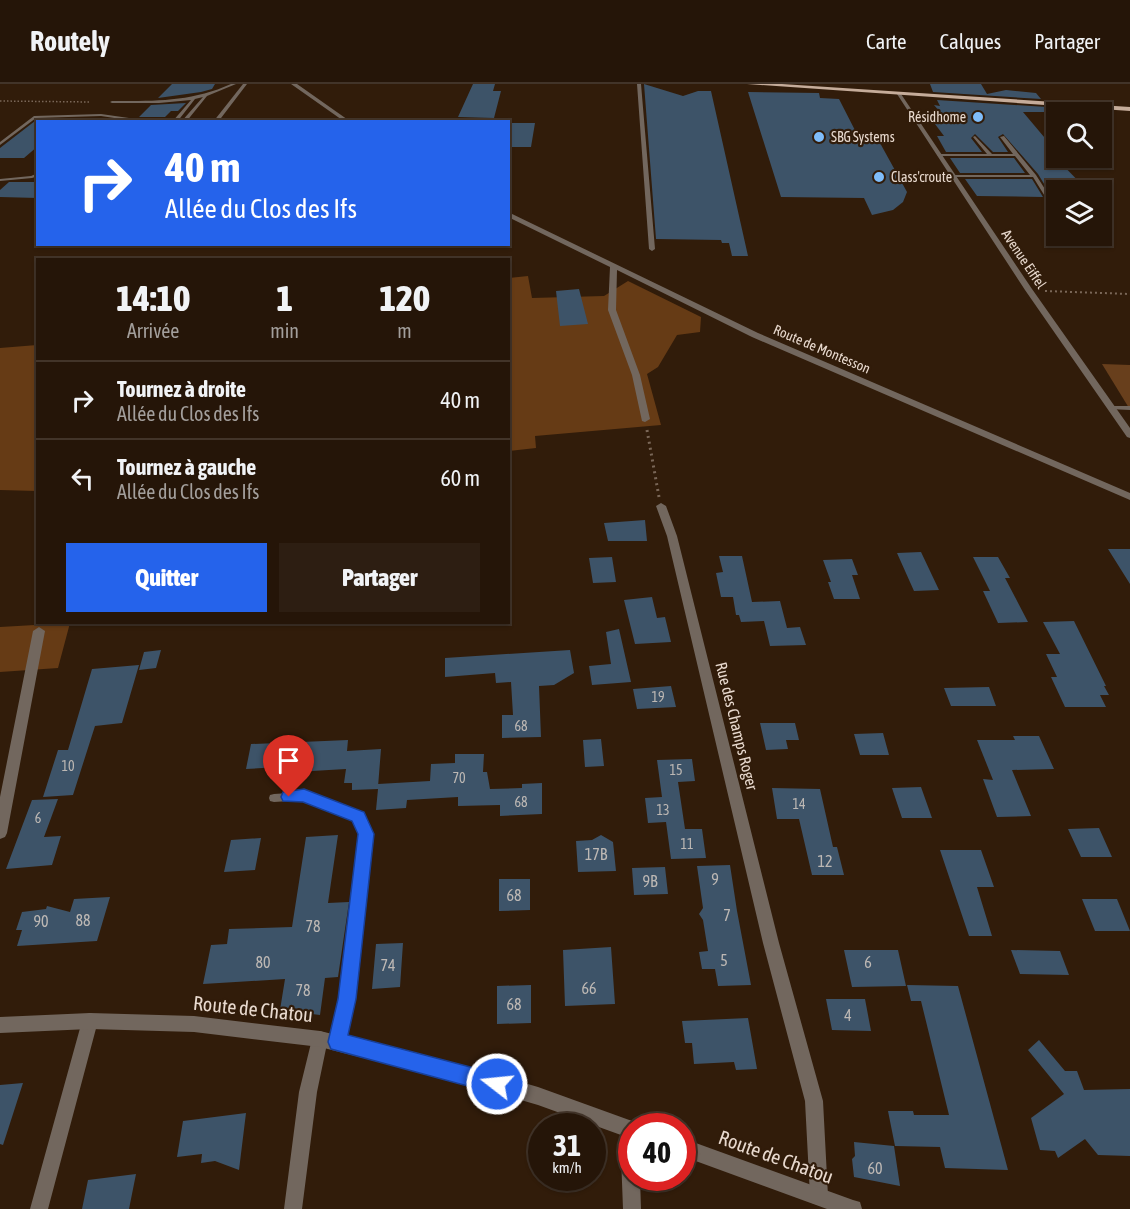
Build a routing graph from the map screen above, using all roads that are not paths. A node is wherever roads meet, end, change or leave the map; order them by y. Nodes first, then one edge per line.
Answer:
1 (234, 84) edge
2 (245, 84) edge
3 (294, 84) edge
4 (639, 84) edge
5 (664, 84) edge
6 (681, 84) edge
7 (750, 84) edge
8 (839, 90) junction
9 (899, 95) junction
10 (206, 96) junction
11 (961, 98) junction
12 (193, 100) junction
13 (112, 102) road end
14 (1130, 109) edge
15 (140, 120) edge
16 (176, 120) edge
17 (185, 120) edge
18 (217, 120) edge
19 (346, 120) edge
20 (975, 137) dead end
21 (1002, 137) dead end
22 (0, 144) edge
23 (939, 155) junction
24 (991, 155) junction
25 (1016, 155) junction
26 (36, 175) edge
27 (952, 176) junction
28 (1034, 176) junction
29 (0, 180) edge
30 (1046, 194) edge
31 (510, 215) edge
32 (652, 249) dead end
33 (613, 267) junction
34 (1111, 408) junction
35 (1130, 408) edge
36 (645, 419) road end
37 (1130, 435) edge
38 (1130, 497) edge
39 (661, 506) road end
40 (39, 631) dead end
41 (274, 798) dead end
42 (0, 833) edge
43 (90, 1022) junction
44 (0, 1025) edge
45 (329, 1040) junction
46 (618, 1126) edge
47 (696, 1153) edge
48 (632, 1191) edge
49 (819, 1196) junction
50 (39, 1209) edge
51 (293, 1209) edge
52 (632, 1209) edge
53 (853, 1209) edge

1 - 10 lane
2 - 18 lane
3 - 19 street
4 - 32 lane
5 - 6 lane
7 - 8 main road
8 - 9 main road
8 - 11 main road
9 - 11 main road
9 - 23 street, Avenue Eiffel
10 - 12 lane
10 - 17 lane
11 - 14 main road
12 - 13 lane
12 - 16 lane
15 - 22 lane
20 - 24 lane
21 - 25 lane
23 - 24 lane
23 - 27 street, Avenue Eiffel
24 - 25 lane
25 - 28 lane
26 - 29 lane
27 - 28 lane
27 - 34 street, Avenue Eiffel
28 - 30 lane
31 - 33 street, Route de Montesson
33 - 36 street
33 - 38 street, Route de Montesson
34 - 35 lane
34 - 37 street, Avenue Eiffel
39 - 49 street, Rue des Champs Roger
40 - 42 street
41 - 45 lane
43 - 44 street, Route de Chatou
43 - 45 street, Route de Chatou
43 - 50 street
45 - 46 street, Route de Chatou
45 - 51 street
47 - 49 street, Route de Chatou
48 - 52 street
49 - 53 street, Route de Chatou

